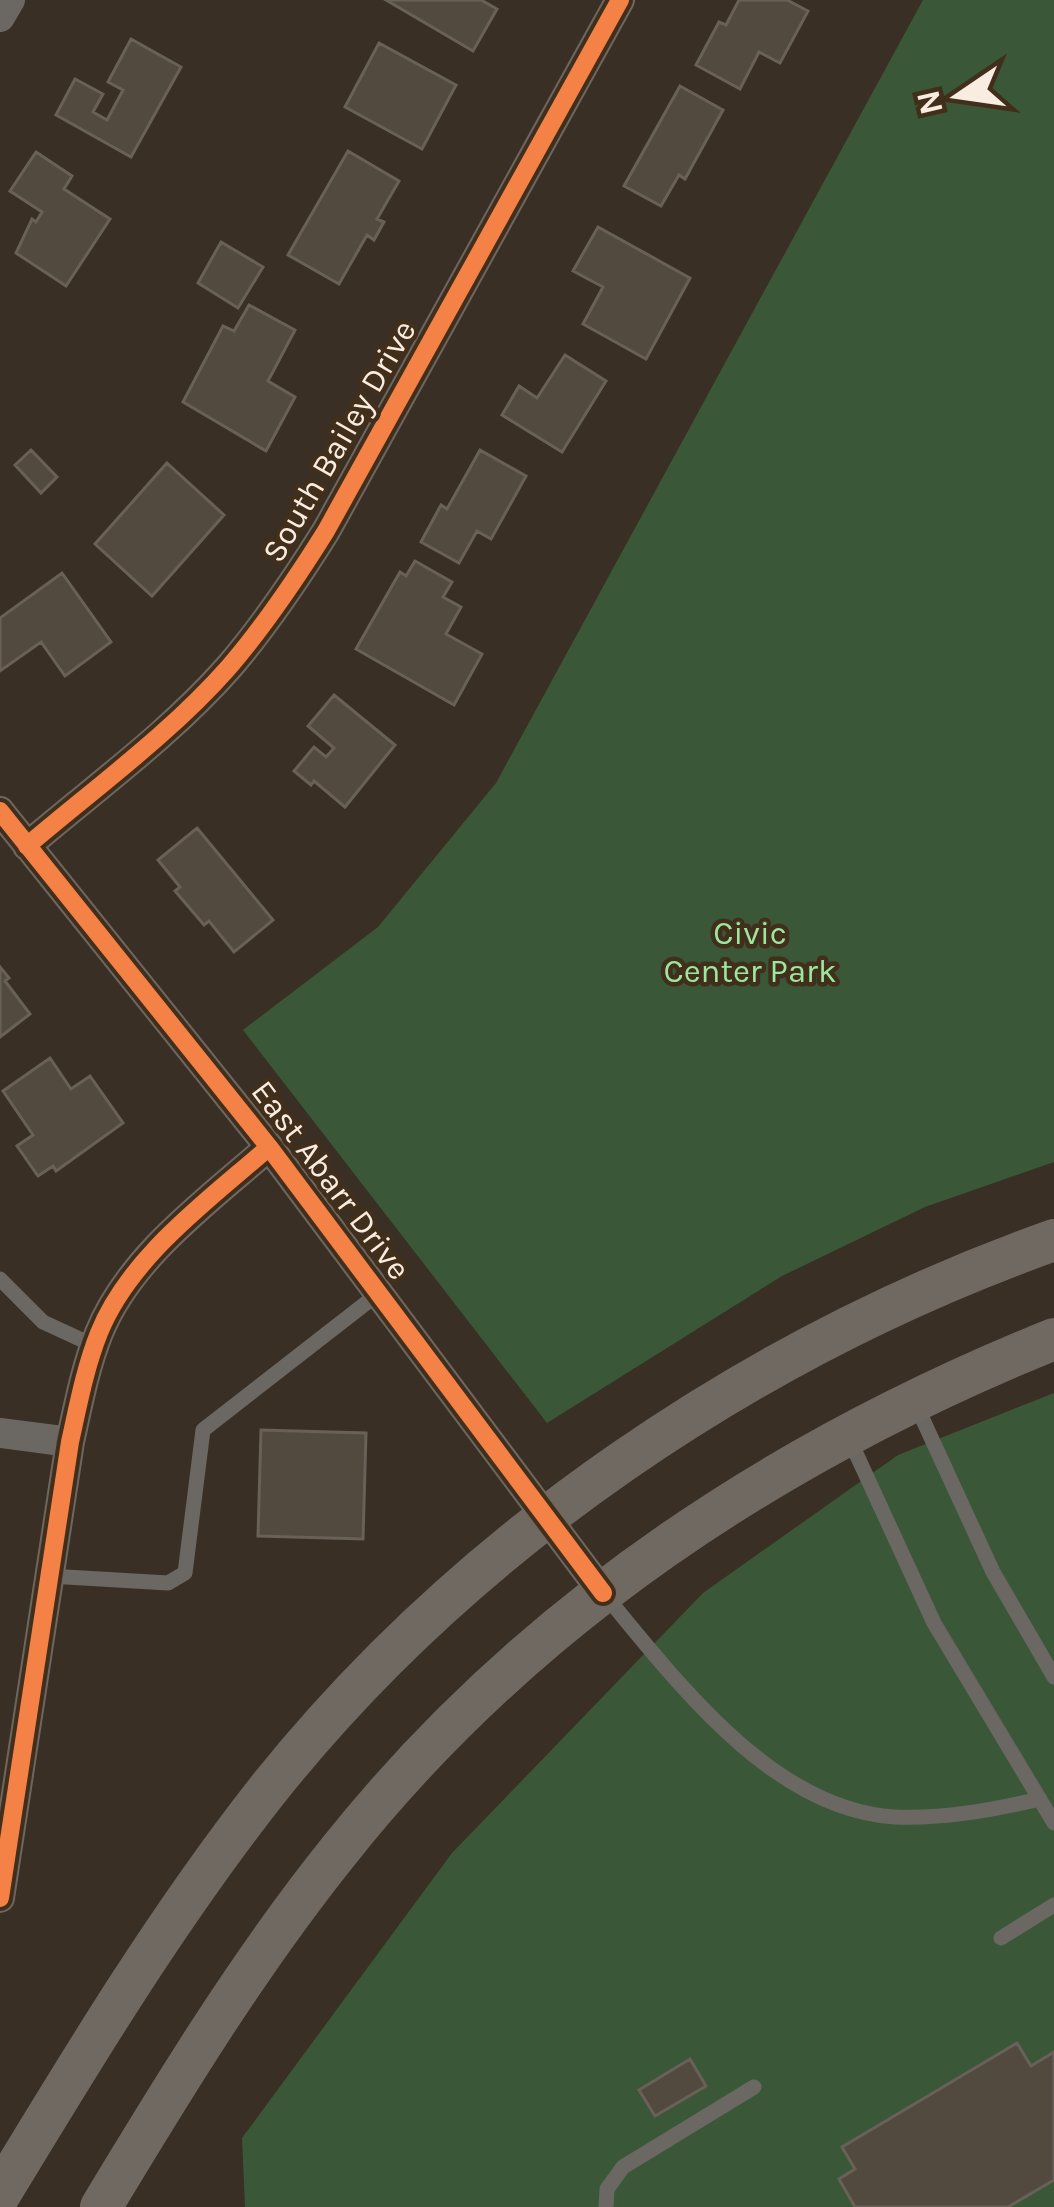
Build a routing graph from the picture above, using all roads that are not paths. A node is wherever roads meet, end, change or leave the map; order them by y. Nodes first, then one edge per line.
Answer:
1 (10, 0) edge
2 (620, 0) edge
3 (0, 17) edge
4 (0, 811) edge
5 (27, 846) junction
6 (269, 1147) junction
7 (1054, 1240) edge
8 (0, 1279) edge
9 (379, 1293) junction
10 (1054, 1339) edge
11 (95, 1346) junction
12 (914, 1400) junction
13 (0, 1432) edge
14 (847, 1433) junction
15 (70, 1442) junction
16 (547, 1518) junction
17 (50, 1576) junction
18 (604, 1592) junction
19 (1054, 1677) edge
20 (1040, 1799) junction
21 (1054, 1823) edge
22 (0, 1898) edge
23 (1054, 1905) edge
24 (1000, 1938) dead end
25 (754, 2087) dead end
26 (0, 2194) edge
27 (100, 2207) edge
28 (606, 2207) edge

1 - 3 street
2 - 5 street, South Bailey Drive
4 - 5 street, East Abarr Drive
5 - 6 street, East Abarr Drive
6 - 9 street, East Abarr Drive
6 - 11 street
7 - 16 main road
8 - 11 lane
9 - 16 street, East Abarr Drive
9 - 17 lane
10 - 12 main road
11 - 15 street
12 - 14 main road
12 - 19 lane
13 - 15 street
14 - 18 main road
14 - 20 lane
15 - 17 street
16 - 18 street, East Abarr Drive
16 - 26 main road
17 - 22 street
18 - 20 lane
18 - 27 main road
20 - 21 lane
23 - 24 lane
25 - 28 lane

